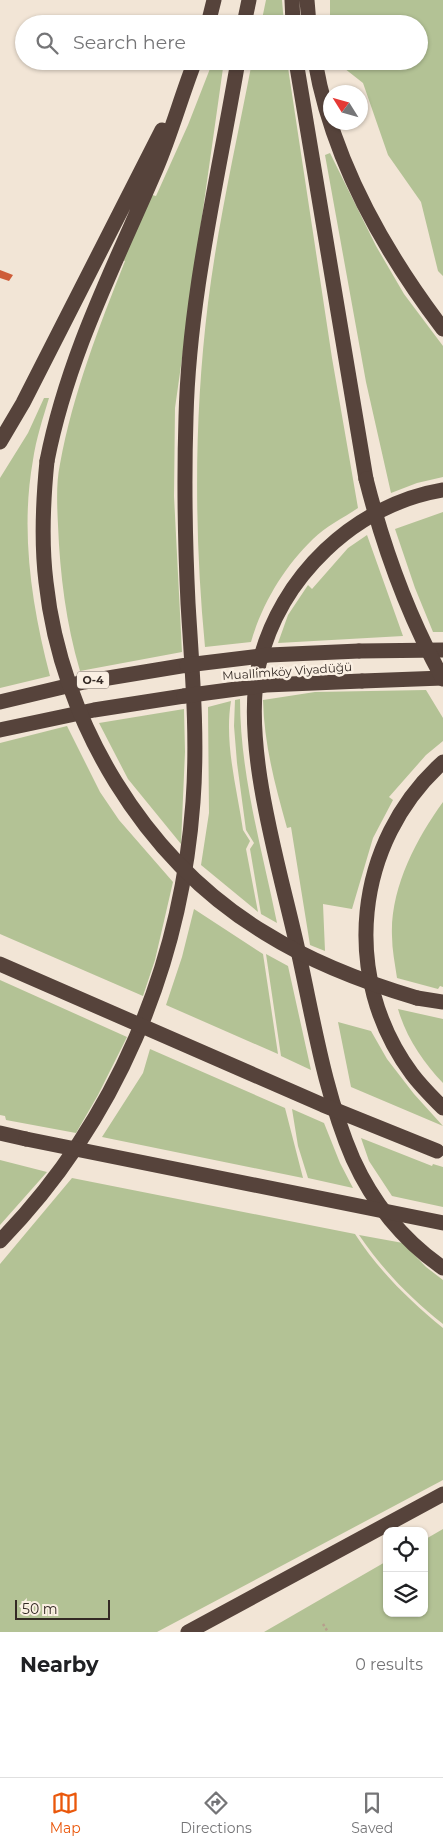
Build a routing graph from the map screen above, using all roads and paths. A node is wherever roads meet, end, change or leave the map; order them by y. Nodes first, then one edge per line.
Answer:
1 (214, 0) edge
2 (249, 0) edge
3 (292, 0) edge
4 (307, 0) edge
5 (210, 15) edge
6 (246, 15) edge
7 (293, 15) edge
8 (308, 15) edge
9 (192, 70) edge
10 (236, 70) edge
11 (298, 70) edge
12 (317, 70) edge
13 (183, 92) junction
14 (443, 329) edge
15 (0, 442) edge
16 (443, 490) edge
17 (443, 650) edge
18 (443, 679) edge
19 (0, 702) edge
20 (0, 730) edge
21 (443, 762) edge
22 (0, 964) edge
23 (443, 1002) edge
24 (443, 1108) edge
25 (0, 1133) edge
26 (440, 1152) edge
27 (443, 1223) edge
28 (0, 1241) edge
29 (443, 1268) edge
30 (443, 1494) edge
31 (323, 1624) dead end
32 (188, 1632) edge
33 (328, 1632) edge

1 - 5 highway
2 - 6 highway
3 - 7 highway
4 - 8 highway
9 - 13 highway
10 - 28 highway
11 - 18 highway, bridge
12 - 14 highway
13 - 15 highway
13 - 23 highway, bridge
16 - 29 highway
17 - 19 highway, Muallimköy Viyadüğü / O-4, bridge
18 - 20 highway, Muallimköy Viyadüğü, bridge
21 - 24 highway
22 - 26 highway, bridge
25 - 27 highway, bridge
30 - 32 highway
31 - 33 path

